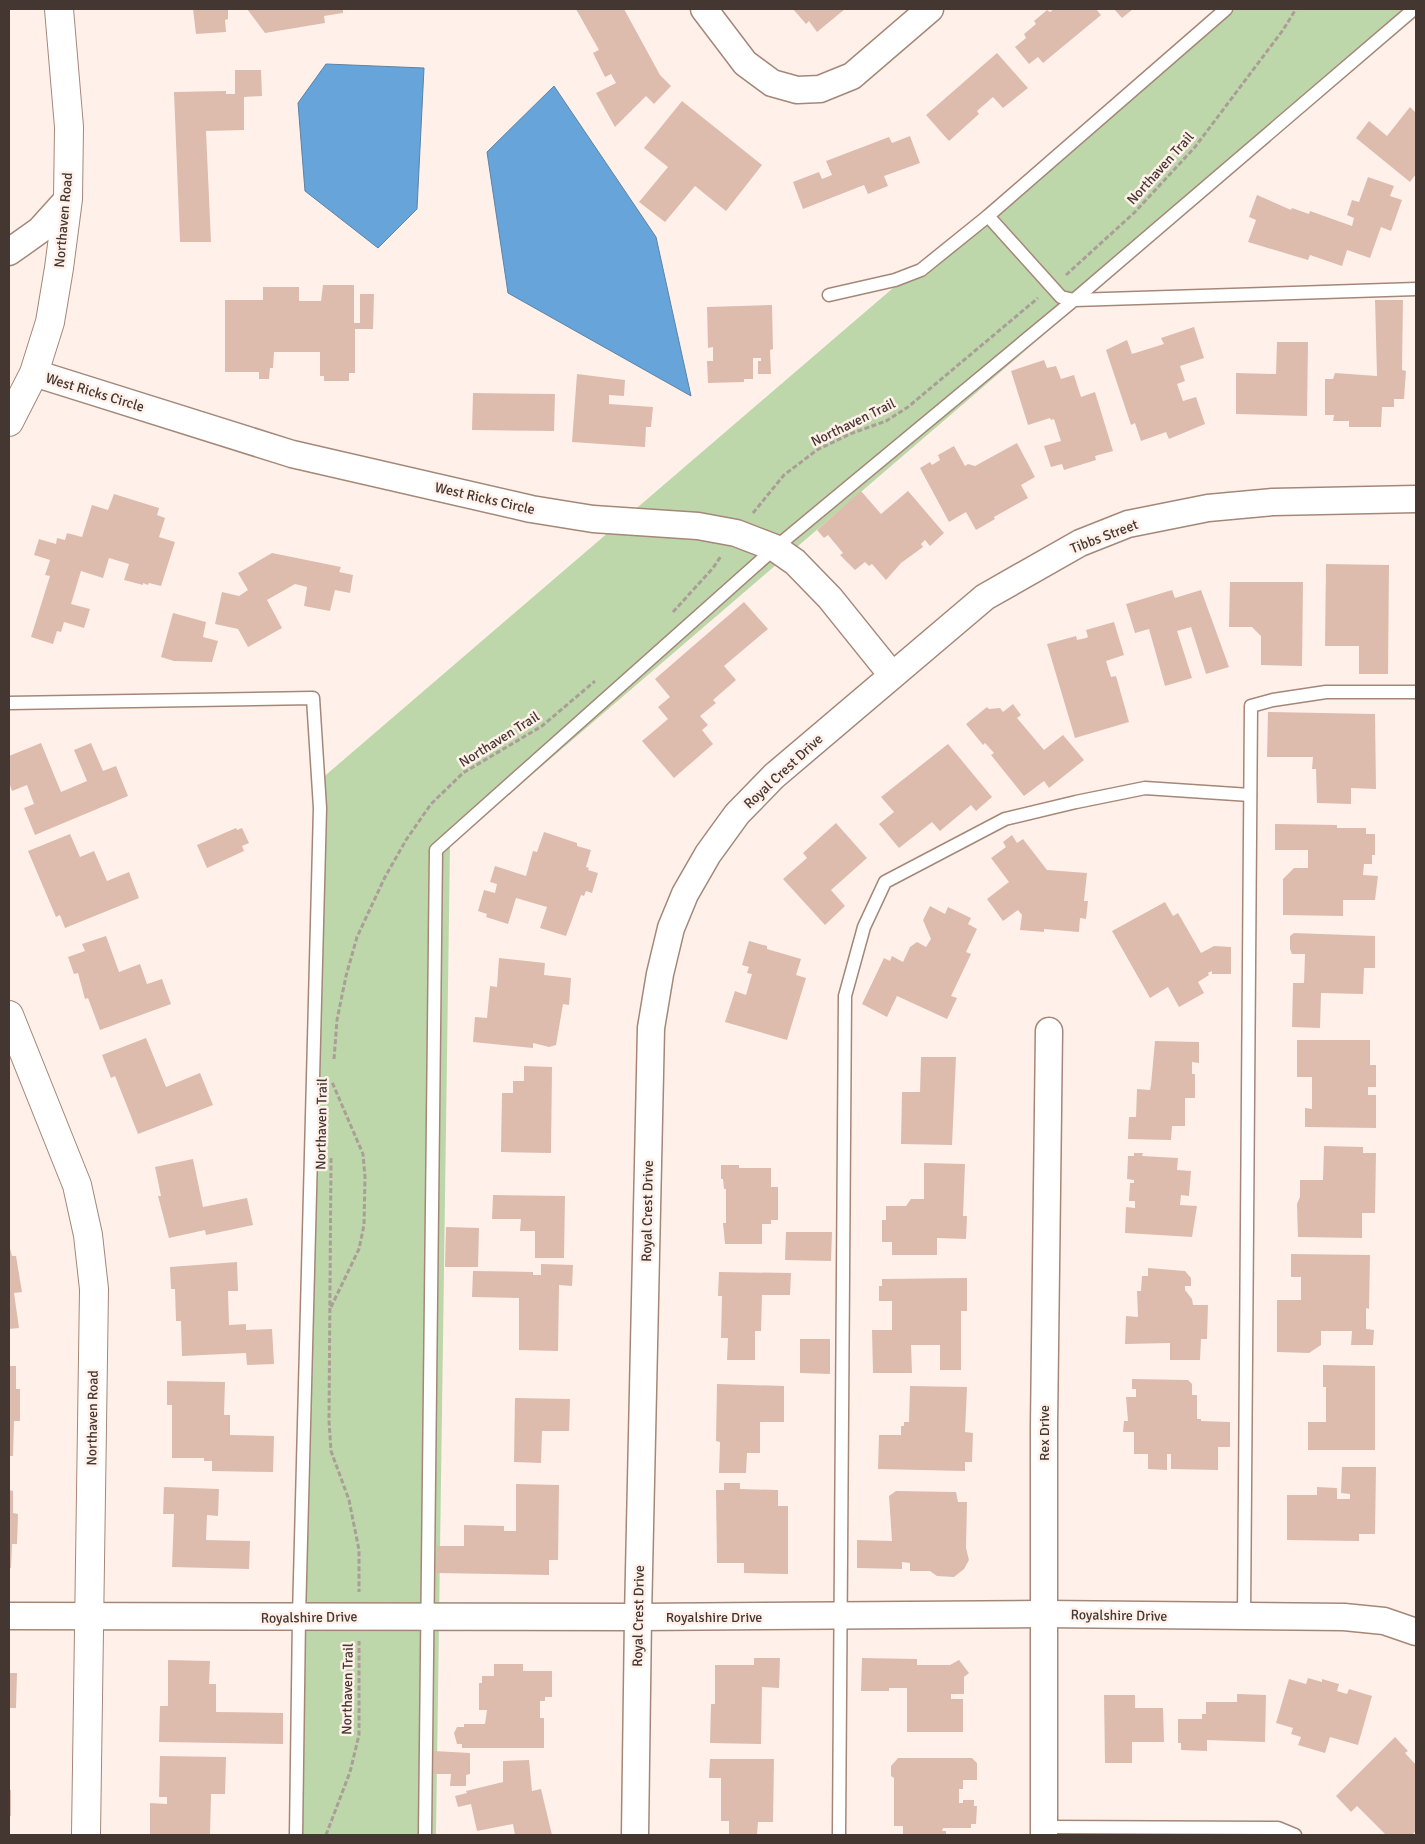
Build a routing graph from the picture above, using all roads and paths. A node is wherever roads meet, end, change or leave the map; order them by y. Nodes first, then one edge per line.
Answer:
1 (59, 9) edge
2 (704, 9) edge
3 (930, 9) edge
4 (1226, 9) edge
5 (1296, 9) edge
6 (1414, 9) edge
7 (68, 199) junction
8 (988, 216) junction
9 (9, 252) edge
10 (1052, 287) junction
11 (1416, 290) edge
12 (829, 295) dead end
13 (1074, 300) junction
14 (34, 372) junction
15 (11, 412) edge
16 (1416, 499) edge
17 (736, 533) junction
18 (775, 548) junction
19 (667, 618) dead end
20 (892, 676) junction
21 (600, 677) dead end
22 (1416, 692) edge
23 (9, 702) edge
24 (1250, 795) junction
25 (9, 1015) edge
26 (1049, 1031) dead end
27 (333, 1064) dead end
28 (332, 1091) dead end
29 (331, 1151) dead end
30 (330, 1310) junction
31 (1044, 1614) junction
32 (9, 1616) edge
33 (359, 1616) junction
34 (429, 1616) junction
35 (840, 1616) junction
36 (1244, 1616) junction
37 (88, 1617) junction
38 (638, 1617) junction
39 (299, 1618) junction
40 (1416, 1632) edge
41 (1044, 1831) edge
42 (1277, 1832) edge
43 (86, 1835) edge
44 (296, 1835) edge
45 (326, 1835) edge
46 (426, 1835) edge
47 (636, 1835) edge
48 (839, 1835) edge
49 (1295, 1835) edge

1 - 7 street, Northaven Road
2 - 3 street
4 - 8 lane
5 - 10 path, Northaven Trail
6 - 13 lane
7 - 9 street
7 - 14 street, Northaven Road
8 - 10 lane
8 - 12 lane
10 - 13 lane
10 - 17 path, Northaven Trail
11 - 13 lane
13 - 18 lane
14 - 15 street, Northaven Road
14 - 17 street, West Ricks Circle
16 - 20 street, Tibbs Street
17 - 18 street, West Ricks Circle
17 - 19 path, Northaven Trail
18 - 20 street, West Ricks Circle
18 - 34 lane
20 - 38 street, Royal Crest Drive
21 - 27 path, Northaven Trail
22 - 24 lane
23 - 39 lane
24 - 35 lane
24 - 36 lane
25 - 37 street, Northaven Road
26 - 31 street, Rex Drive
28 - 30 path, Northaven Trail
29 - 30 path, Northaven Trail
30 - 33 path, Northaven Trail
31 - 35 street, Royalshire Drive
31 - 36 street, Royalshire Drive
31 - 41 street, Rex Drive
32 - 37 street, Royalshire Drive
33 - 34 street, Royalshire Drive
33 - 39 street, Royalshire Drive
33 - 45 path, Northaven Trail
34 - 38 street, Royalshire Drive
34 - 46 lane
35 - 38 street, Royalshire Drive
35 - 48 lane
36 - 40 street, Royalshire Drive
37 - 39 street, Royalshire Drive
37 - 43 street, Northaven Road
38 - 47 street, Royal Crest Drive
39 - 44 lane
41 - 42 lane
42 - 49 lane

